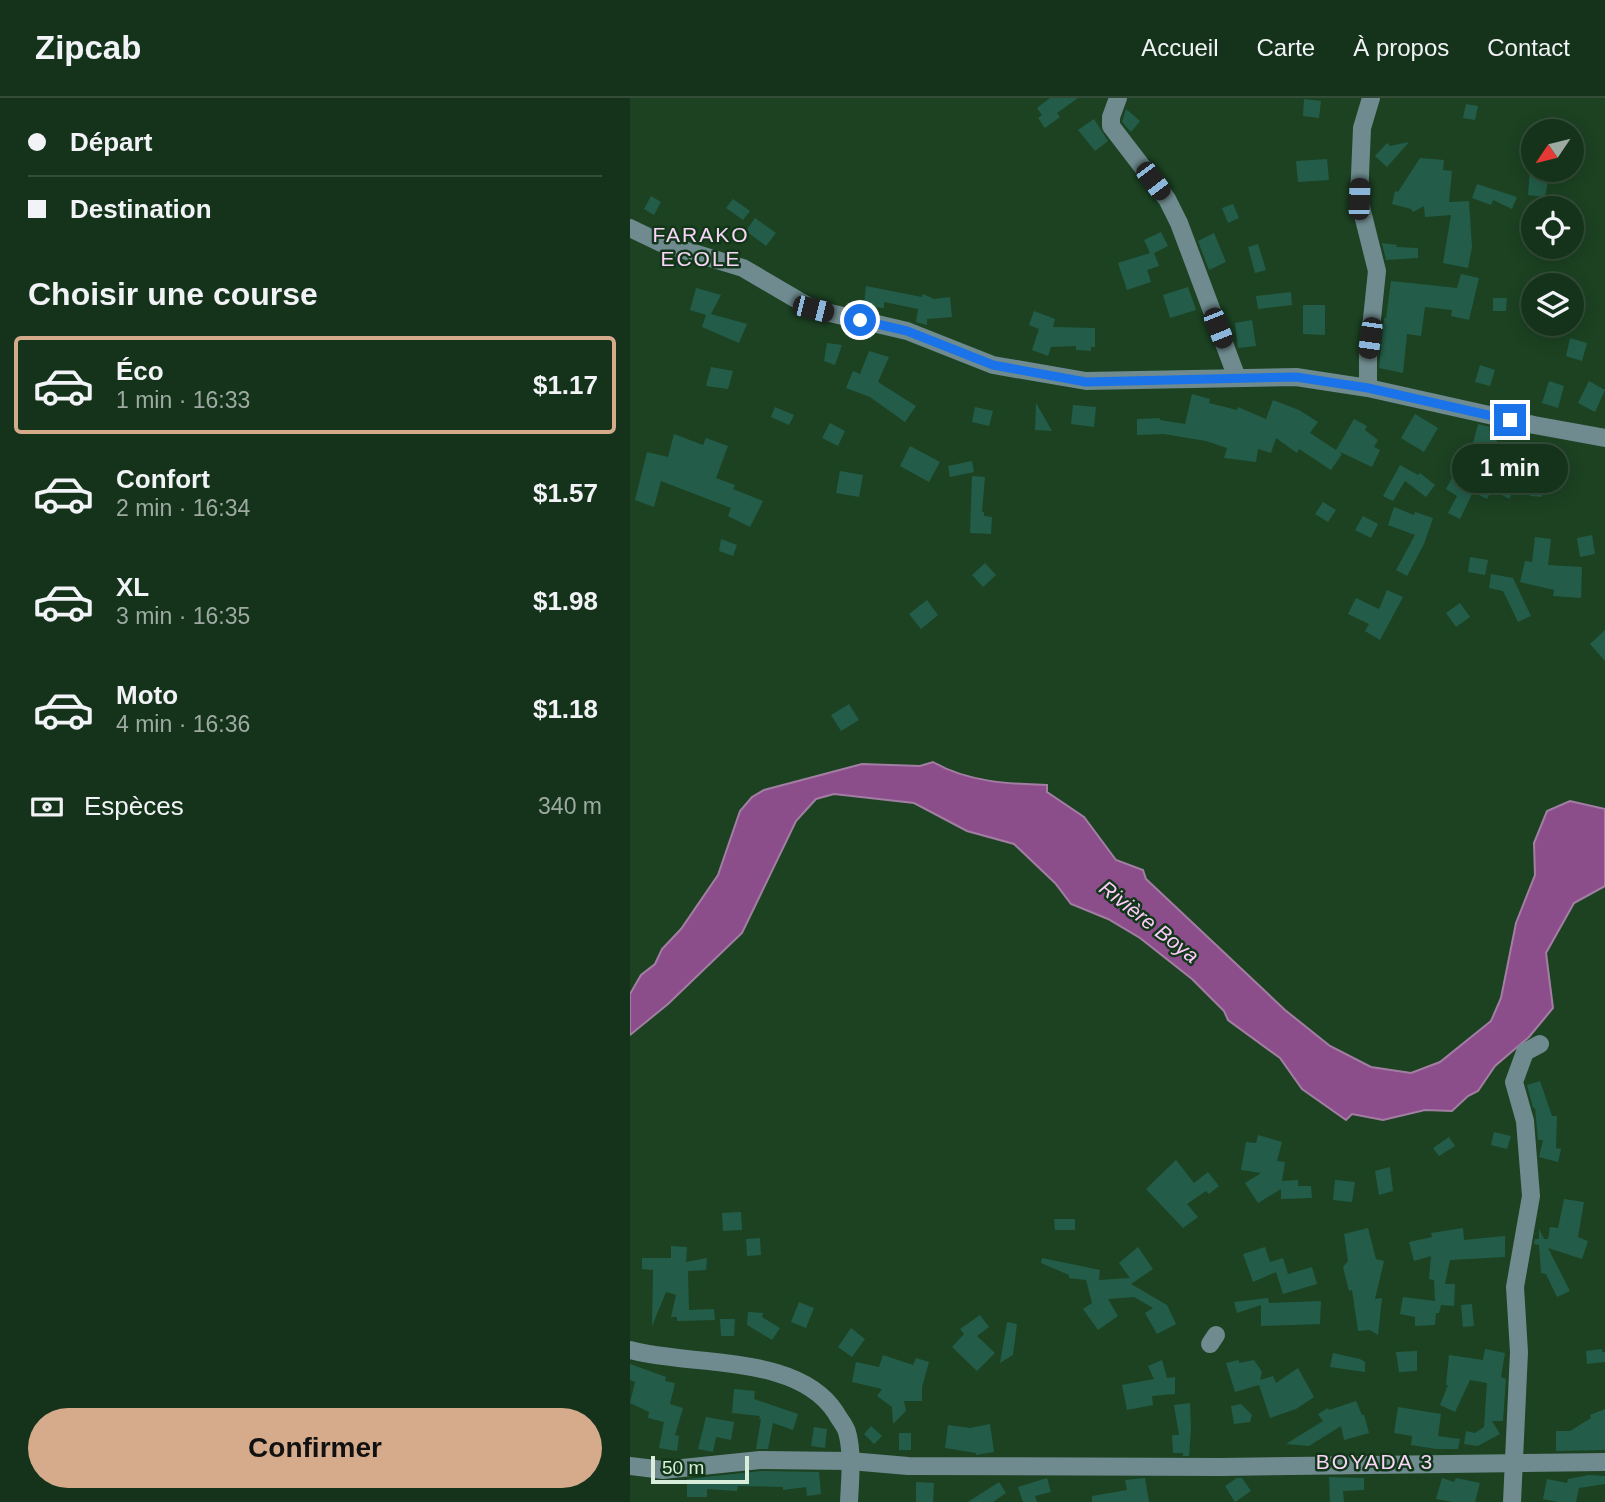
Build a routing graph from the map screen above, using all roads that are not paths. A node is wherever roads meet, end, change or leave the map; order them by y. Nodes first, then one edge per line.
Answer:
1 (1118, 98) edge
2 (1371, 98) edge
3 (630, 228) edge
4 (1237, 378) junction
5 (1368, 388) junction
6 (1605, 438) edge
7 (1540, 1044) dead end
8 (630, 1350) edge
9 (850, 1461) junction
10 (1605, 1462) edge
11 (1513, 1463) junction
12 (630, 1466) edge
13 (849, 1502) edge
14 (1512, 1502) edge

1 - 4 street
2 - 5 street
3 - 4 street
4 - 5 street
5 - 6 street
7 - 11 street
8 - 9 street
9 - 11 street
9 - 12 street
9 - 13 street
10 - 11 street
11 - 14 street

